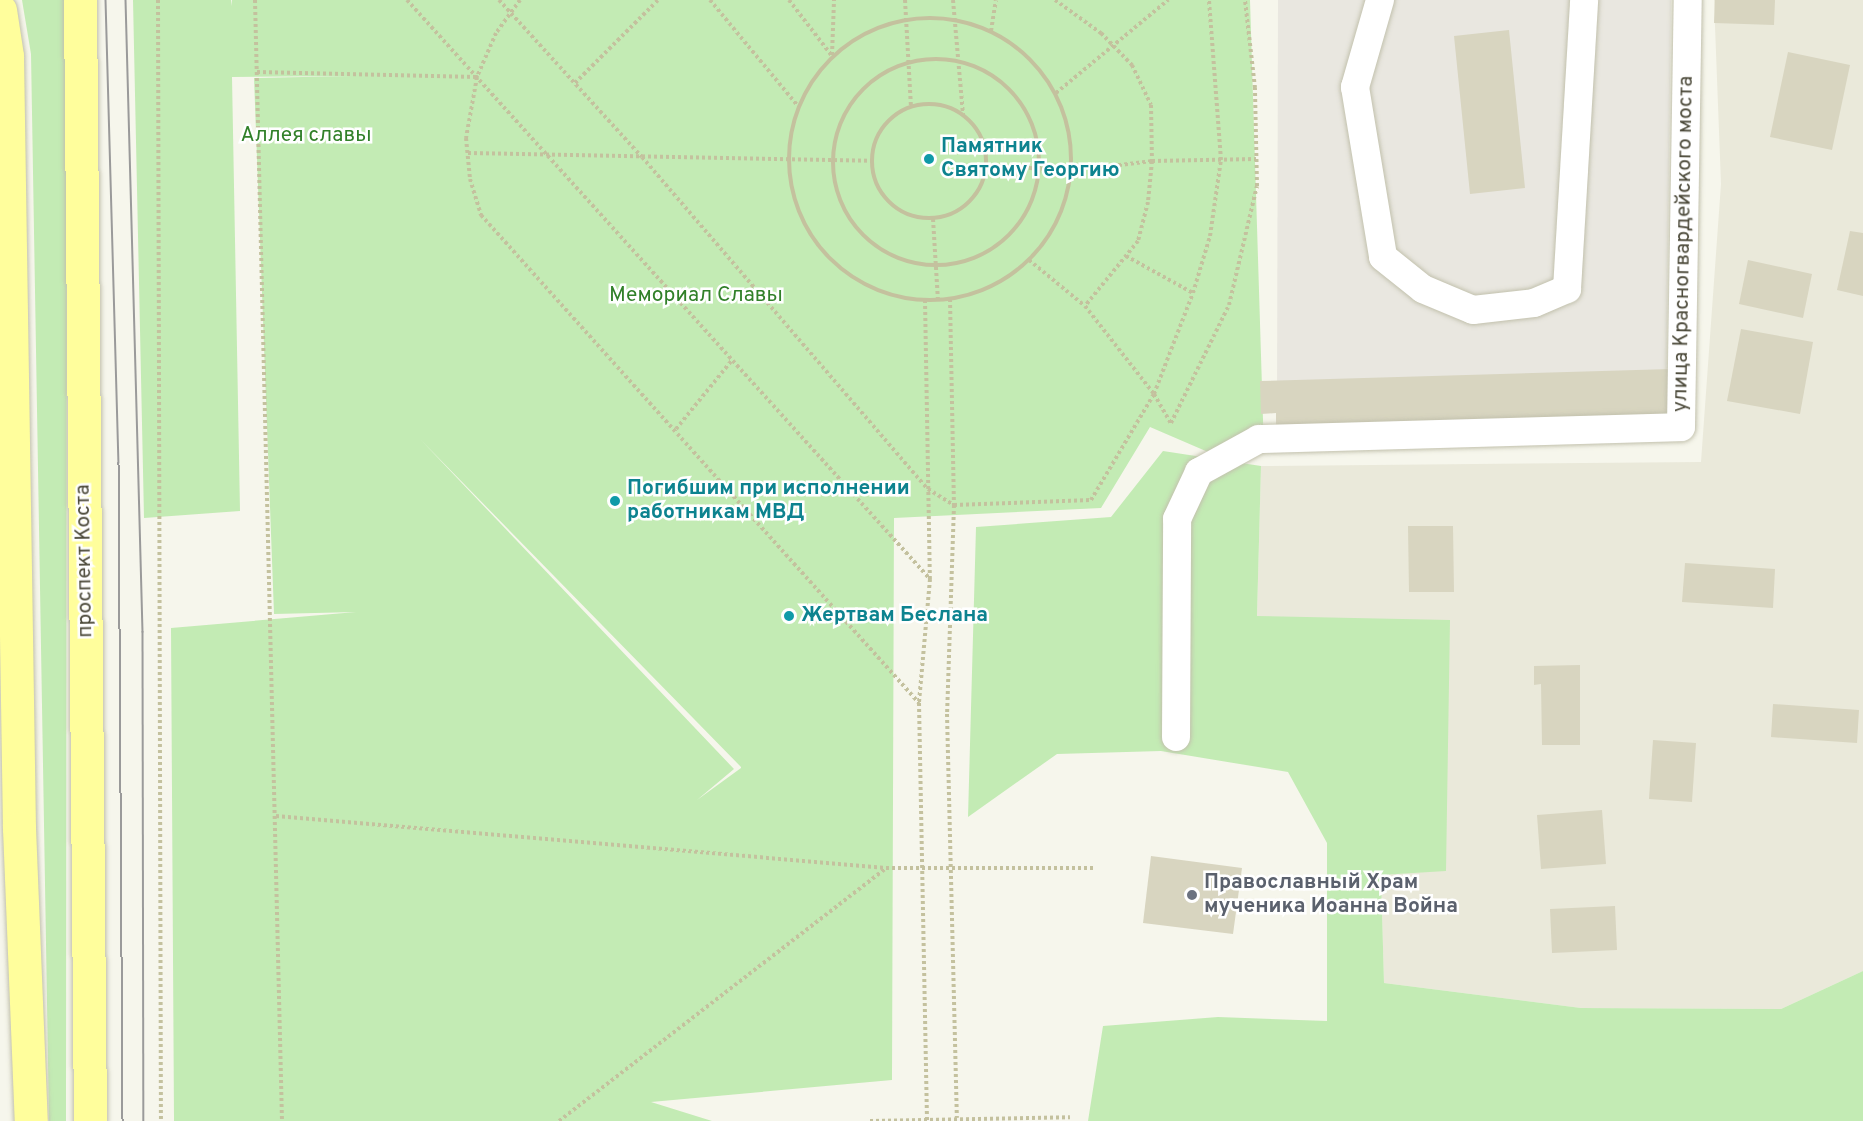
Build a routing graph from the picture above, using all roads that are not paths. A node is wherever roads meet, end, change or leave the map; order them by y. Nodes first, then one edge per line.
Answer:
1 (80, 0) edge
2 (1380, 0) edge
3 (1584, 0) edge
4 (1688, 0) edge
5 (0, 10) edge
6 (3, 56) edge
7 (4, 174) edge
8 (1176, 736) dead end
9 (10, 829) edge
10 (31, 1121) edge
11 (90, 1121) edge

1 - 11 main road, проспект Коста
2 - 3 street
4 - 8 street, улица Красногвардейского моста
5 - 6 main road
6 - 7 main road
7 - 9 main road
9 - 10 main road

